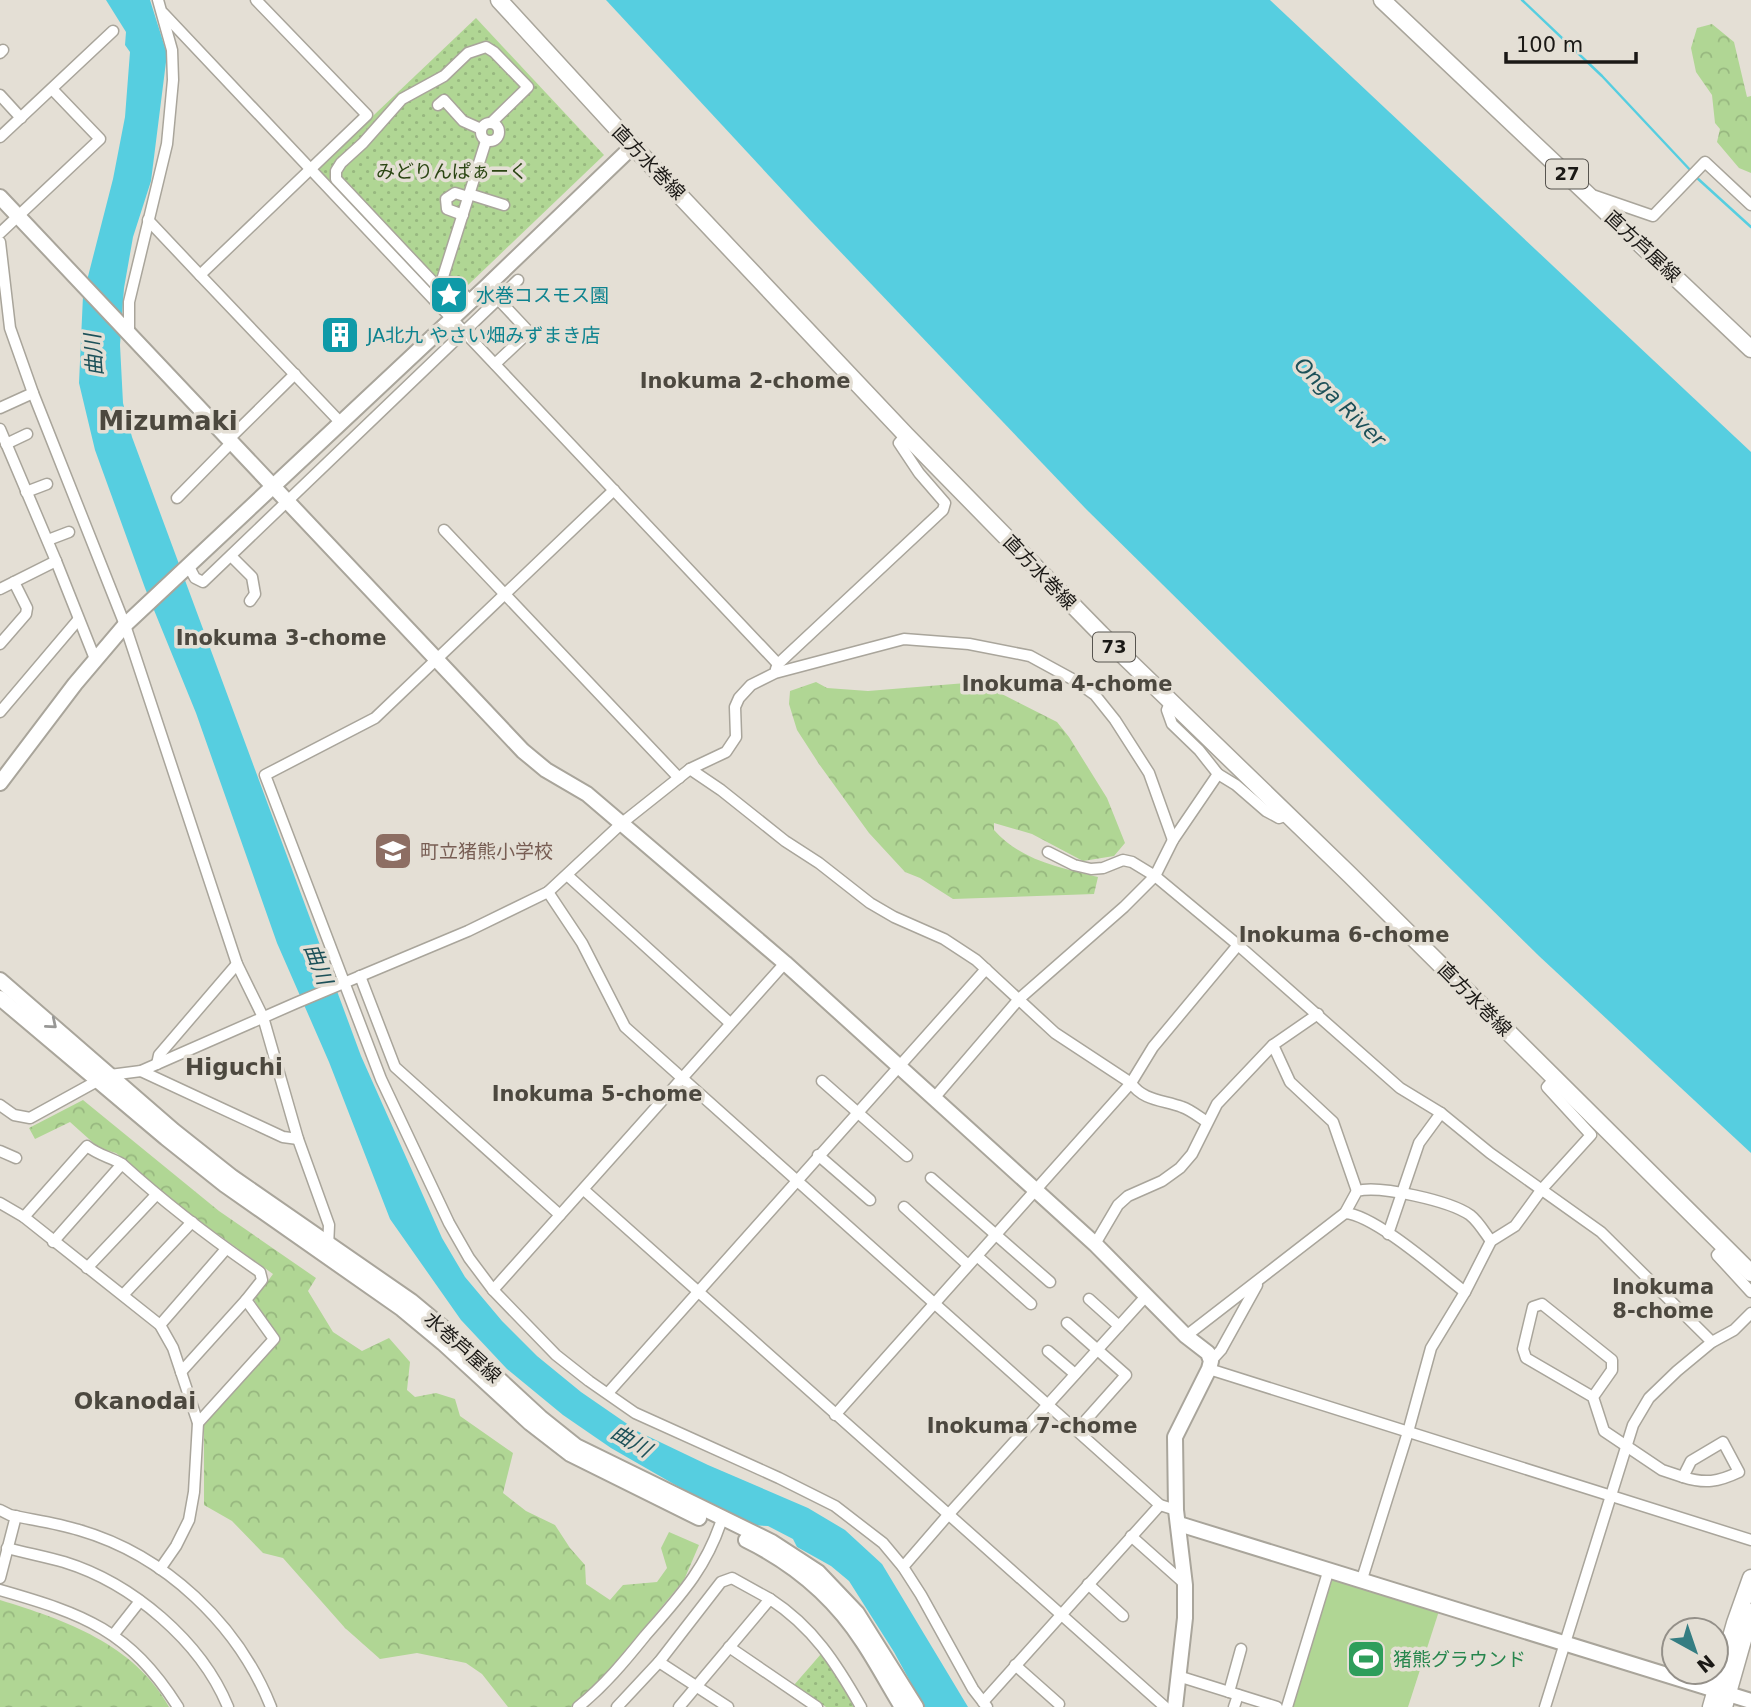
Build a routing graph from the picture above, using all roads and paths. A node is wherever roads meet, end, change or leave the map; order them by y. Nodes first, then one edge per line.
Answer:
1 (158, 0) edge
2 (256, 0) edge
3 (499, 0) edge
4 (1382, 0) edge
5 (163, 13) junction
6 (113, 31) dead end
7 (52, 89) junction
8 (0, 95) edge
9 (438, 105) dead end
10 (21, 118) junction
11 (491, 123) junction
12 (481, 129) junction
13 (346, 135) junction
14 (0, 137) edge
15 (486, 141) junction
16 (366, 144) junction
17 (632, 146) junction
18 (309, 169) junction
19 (1588, 194) junction
20 (469, 196) junction
21 (0, 197) edge
22 (504, 205) dead end
23 (1751, 205) edge
24 (463, 215) junction
25 (18, 216) junction
26 (148, 220) junction
27 (0, 233) edge
28 (0, 242) edge
29 (200, 275) junction
30 (518, 280) dead end
31 (438, 282) junction
32 (425, 291) junction
33 (498, 299) junction
34 (471, 301) junction
35 (4, 315) edge
36 (452, 318) junction
37 (127, 331) junction
38 (465, 332) junction
39 (1751, 349) edge
40 (495, 364) junction
41 (295, 374) junction
42 (33, 393) junction
43 (0, 408) edge
44 (341, 423) junction
45 (0, 429) edge
46 (27, 435) dead end
47 (906, 435) junction
48 (230, 441) junction
49 (6, 444) junction
50 (47, 484) dead end
51 (274, 485) junction
52 (614, 490) junction
53 (26, 492) junction
54 (177, 498) dead end
55 (288, 501) junction
56 (444, 530) dead end
57 (69, 532) dead end
58 (48, 540) junction
59 (231, 556) junction
60 (56, 561) junction
61 (187, 568) junction
62 (14, 582) junction
63 (0, 589) edge
64 (505, 593) junction
65 (250, 601) dead end
66 (78, 621) junction
67 (125, 625) junction
68 (0, 644) edge
69 (95, 659) junction
70 (437, 659) junction
71 (776, 668) junction
72 (1170, 703) junction
73 (0, 712) edge
74 (690, 769) junction
75 (1218, 774) junction
76 (679, 778) junction
77 (0, 783) edge
78 (1287, 816) junction
79 (622, 823) junction
80 (1172, 840) junction
81 (1048, 852) dead end
82 (567, 875) junction
83 (1155, 876) junction
84 (548, 892) junction
85 (1238, 945) junction
86 (785, 963) junction
87 (237, 964) junction
88 (986, 969) junction
89 (360, 976) junction
90 (0, 980) edge
91 (345, 983) junction
92 (0, 998) edge
93 (1019, 999) junction
94 (1318, 1014) junction
95 (263, 1017) junction
96 (730, 1023) junction
97 (1273, 1045) junction
98 (157, 1064) junction
99 (899, 1066) junction
100 (141, 1071) junction
101 (105, 1078) junction
102 (681, 1078) junction
103 (1555, 1078) junction
104 (822, 1081) dead end
105 (1131, 1083) junction
106 (935, 1097) junction
107 (0, 1105) edge
108 (857, 1112) junction
109 (1441, 1113) junction
110 (1207, 1122) junction
111 (298, 1139) junction
112 (0, 1151) edge
113 (818, 1155) junction
114 (907, 1156) dead end
115 (16, 1158) dead end
116 (122, 1164) junction
117 (931, 1178) dead end
118 (796, 1180) junction
119 (1036, 1188) junction
120 (1542, 1189) junction
121 (584, 1190) junction
122 (1357, 1191) junction
123 (1401, 1194) junction
124 (156, 1195) junction
125 (870, 1200) dead end
126 (0, 1203) edge
127 (904, 1207) dead end
128 (1345, 1213) junction
129 (560, 1215) junction
130 (24, 1217) junction
131 (192, 1222) junction
132 (996, 1234) junction
133 (1388, 1234) junction
134 (1491, 1241) junction
135 (53, 1242) junction
136 (1095, 1244) junction
137 (1725, 1247) junction
138 (226, 1249) junction
139 (327, 1249) junction
140 (977, 1256) junction
141 (968, 1265) junction
142 (88, 1268) junction
143 (1751, 1273) edge
144 (1259, 1281) junction
145 (1050, 1282) dead end
146 (493, 1290) junction
147 (698, 1290) junction
148 (1465, 1292) junction
149 (1751, 1292) edge
150 (123, 1295) junction
151 (1147, 1295) junction
152 (1089, 1299) dead end
153 (246, 1300) junction
154 (934, 1303) junction
155 (1031, 1304) dead end
156 (1223, 1309) junction
157 (1751, 1313) edge
158 (1238, 1319) junction
159 (1067, 1323) dead end
160 (160, 1325) junction
161 (1119, 1326) junction
162 (1186, 1336) junction
163 (1712, 1342) junction
164 (1097, 1350) junction
165 (1048, 1351) dead end
166 (1210, 1365) junction
167 (181, 1372) junction
168 (1074, 1374) junction
169 (608, 1393) junction
170 (1593, 1397) junction
171 (1048, 1405) junction
172 (835, 1415) junction
173 (198, 1423) junction
174 (1077, 1430) junction
175 (1408, 1432) junction
176 (1625, 1444) junction
177 (1683, 1477) junction
178 (1609, 1496) junction
179 (1160, 1505) junction
180 (0, 1510) edge
181 (948, 1515) junction
182 (16, 1516) junction
183 (1177, 1517) junction
184 (721, 1523) junction
185 (1131, 1536) junction
186 (1751, 1540) edge
187 (8, 1548) junction
188 (903, 1567) junction
189 (160, 1569) junction
190 (1329, 1569) junction
191 (0, 1578) edge
192 (1751, 1578) edge
193 (1362, 1579) junction
194 (1088, 1584) junction
195 (1185, 1585) junction
196 (0, 1590) edge
197 (770, 1599) junction
198 (140, 1601) junction
199 (1751, 1612) edge
200 (1060, 1615) junction
201 (1123, 1616) dead end
202 (114, 1634) junction
203 (1566, 1643) junction
204 (729, 1647) junction
205 (1241, 1649) dead end
206 (659, 1662) junction
207 (1015, 1665) junction
208 (1178, 1676) junction
209 (697, 1686) junction
210 (1233, 1693) junction
211 (1722, 1697) edge
212 (1751, 1700) edge
213 (985, 1704) edge
214 (1059, 1704) dead end
215 (905, 1705) edge
216 (178, 1707) edge
217 (228, 1707) edge
218 (271, 1707) edge
219 (578, 1707) edge
220 (617, 1707) edge
221 (679, 1707) edge
222 (727, 1707) edge
223 (817, 1707) edge
224 (861, 1707) edge
225 (1165, 1707) edge
226 (1175, 1707) edge
227 (1234, 1707) edge
228 (1277, 1707) edge
229 (1287, 1707) edge
230 (1545, 1707) edge
231 (1712, 1707) edge

1 - 5 street
2 - 13 street
3 - 17 main road, 直方水巻線 / 73
4 - 19 main road, 直方芦屋線 / 27
5 - 18 street
5 - 26 street
6 - 7 street
7 - 10 street
7 - 25 street
8 - 10 street
9 - 12 street
10 - 14 street
11 - 12 street
11 - 15 street
11 - 16 street
12 - 15 street
13 - 16 street
13 - 18 street
15 - 20 street
16 - 31 street
17 - 34 street
17 - 47 main road, 直方水巻線 / 73
18 - 29 street
18 - 32 street
19 - 23 street
19 - 39 main road, 直方芦屋線 / 27
20 - 22 street
20 - 24 street
20 - 24 street
21 - 25 street
24 - 31 street
25 - 27 street
25 - 37 street
26 - 29 street
26 - 37 street
28 - 35 street
29 - 41 street
30 - 33 street
31 - 32 street
31 - 34 street
32 - 36 street
33 - 38 street
33 - 40 street
34 - 36 street
35 - 42 street
36 - 38 street
36 - 44 street
37 - 48 street
38 - 40 street
38 - 55 street
40 - 52 street
41 - 44 street
41 - 48 street
42 - 43 street
42 - 67 street
44 - 51 street
45 - 49 street
46 - 49 street
47 - 71 street
47 - 72 main road, 直方水巻線 / 73
48 - 51 street
48 - 54 street
49 - 53 street
50 - 53 street
51 - 55 street
51 - 61 street
52 - 64 street
52 - 71 street
53 - 58 street
55 - 59 street
55 - 70 street
56 - 64 street
57 - 58 street
58 - 60 street
59 - 61 street
59 - 65 street
60 - 62 street
60 - 66 street
61 - 67 street
62 - 63 street
62 - 68 street
64 - 70 street
64 - 76 street
66 - 69 street
66 - 73 street
67 - 69 street
67 - 87 street
69 - 77 street
70 - 79 street
70 - 91 street
71 - 74 street
71 - 80 street
72 - 75 street
72 - 78 main road, 直方水巻線 / 73
74 - 76 street
74 - 88 street
75 - 78 street
75 - 80 street
76 - 79 street
78 - 103 main road, 直方水巻線 / 73
79 - 82 street
79 - 86 street
80 - 83 street
81 - 83 street
82 - 84 street
82 - 96 street
83 - 85 street
83 - 93 street
84 - 89 street
84 - 102 street
85 - 94 street
85 - 105 street
86 - 96 street
86 - 99 street
87 - 95 street
87 - 98 street
88 - 93 street
88 - 99 street
89 - 91 street
89 - 129 street
90 -> 101 street, 水巻芦屋線
91 - 95 street
91 - 146 street
92 - 101 street, 水巻芦屋線
93 - 105 street
93 - 106 street
94 - 97 street
94 - 109 street
95 - 98 street
95 - 111 street
96 - 102 street
97 - 110 street
97 - 122 street
98 - 100 street
99 - 106 street
99 - 108 street
100 - 101 street
100 - 111 street
101 - 107 street
101 - 139 street, 水巻芦屋線
102 - 118 street
102 - 121 street
103 - 120 street
103 - 137 main road, 直方水巻線 / 73
104 - 108 street
105 - 110 street
105 - 119 street
106 - 119 street
108 - 113 street
108 - 114 street
109 - 120 street
109 - 123 street
110 - 136 street
111 - 139 street
112 - 115 street
113 - 118 street
113 - 125 street
116 - 124 street
116 - 130 street
116 - 135 street
117 - 132 street
118 - 147 street
118 - 154 street
119 - 132 street
119 - 136 street
120 - 134 street
120 - 163 street
121 - 129 street
121 - 147 street
122 - 123 street
122 - 128 street
123 - 133 street
123 - 134 street
124 - 131 street
124 - 142 street
126 - 130 street
127 - 141 street
128 - 133 street
128 - 144 street
129 - 146 street
130 - 135 street
131 - 138 street
131 - 150 street
132 - 140 street
132 - 145 street
133 - 148 street
134 - 148 street
135 - 142 street
136 - 151 street
137 - 143 main road, 直方水巻線 / 73
137 - 149 street
138 - 153 street
138 - 160 street
139 - 184 street, 水巻芦屋線
140 - 141 street
140 - 155 street
141 - 154 street
142 - 150 street
144 - 156 street
144 - 158 street
146 - 169 street
147 - 169 street
147 - 172 street
148 - 175 street
150 - 160 street
151 - 161 street
151 - 162 street
152 - 161 street
153 - 167 street
153 - 173 street
154 - 171 street
154 - 172 street
156 - 158 street
156 - 162 street
157 - 163 street
158 - 166 street
159 - 164 street
160 - 167 street
161 - 164 street
162 - 166 street
163 - 176 street
164 - 168 street
164 - 174 street
165 - 168 street
166 - 175 street
166 - 183 street
167 - 173 street
168 - 171 street
169 - 188 street
170 - 170 street
170 - 176 street
171 - 174 street
171 - 181 street
172 - 181 street
173 - 189 street
174 - 179 street
175 - 178 street
175 - 193 street
176 - 177 street
176 - 178 street
177 - 177 street
178 - 186 street
178 - 203 street
179 - 183 street
179 - 185 street
180 - 182 street
181 - 188 street
181 - 200 street
182 - 187 street
182 - 189 street
183 - 190 street
183 - 195 street
184 - 215 street, 水巻芦屋線
184 - 219 street
185 - 194 street
185 - 195 street
187 - 191 street
187 - 198 street
188 - 213 street
189 - 218 street
190 - 193 street
190 - 229 street
192 - 211 main road
193 - 203 street
194 - 200 street
194 - 201 street
195 - 208 street
196 - 202 street
197 - 204 street
197 - 206 street
197 - 224 street
198 - 202 street
198 - 217 street
199 - 211 main road
200 - 207 street
200 - 225 street
202 - 216 street
203 - 211 street
203 - 230 street
204 - 209 street
204 - 223 street
205 - 210 street
206 - 209 street
206 - 220 street
207 - 213 street
207 - 214 street
208 - 210 street
208 - 226 street
209 - 221 street
209 - 222 street
210 - 227 street
210 - 228 street
211 - 212 street
211 - 231 main road

